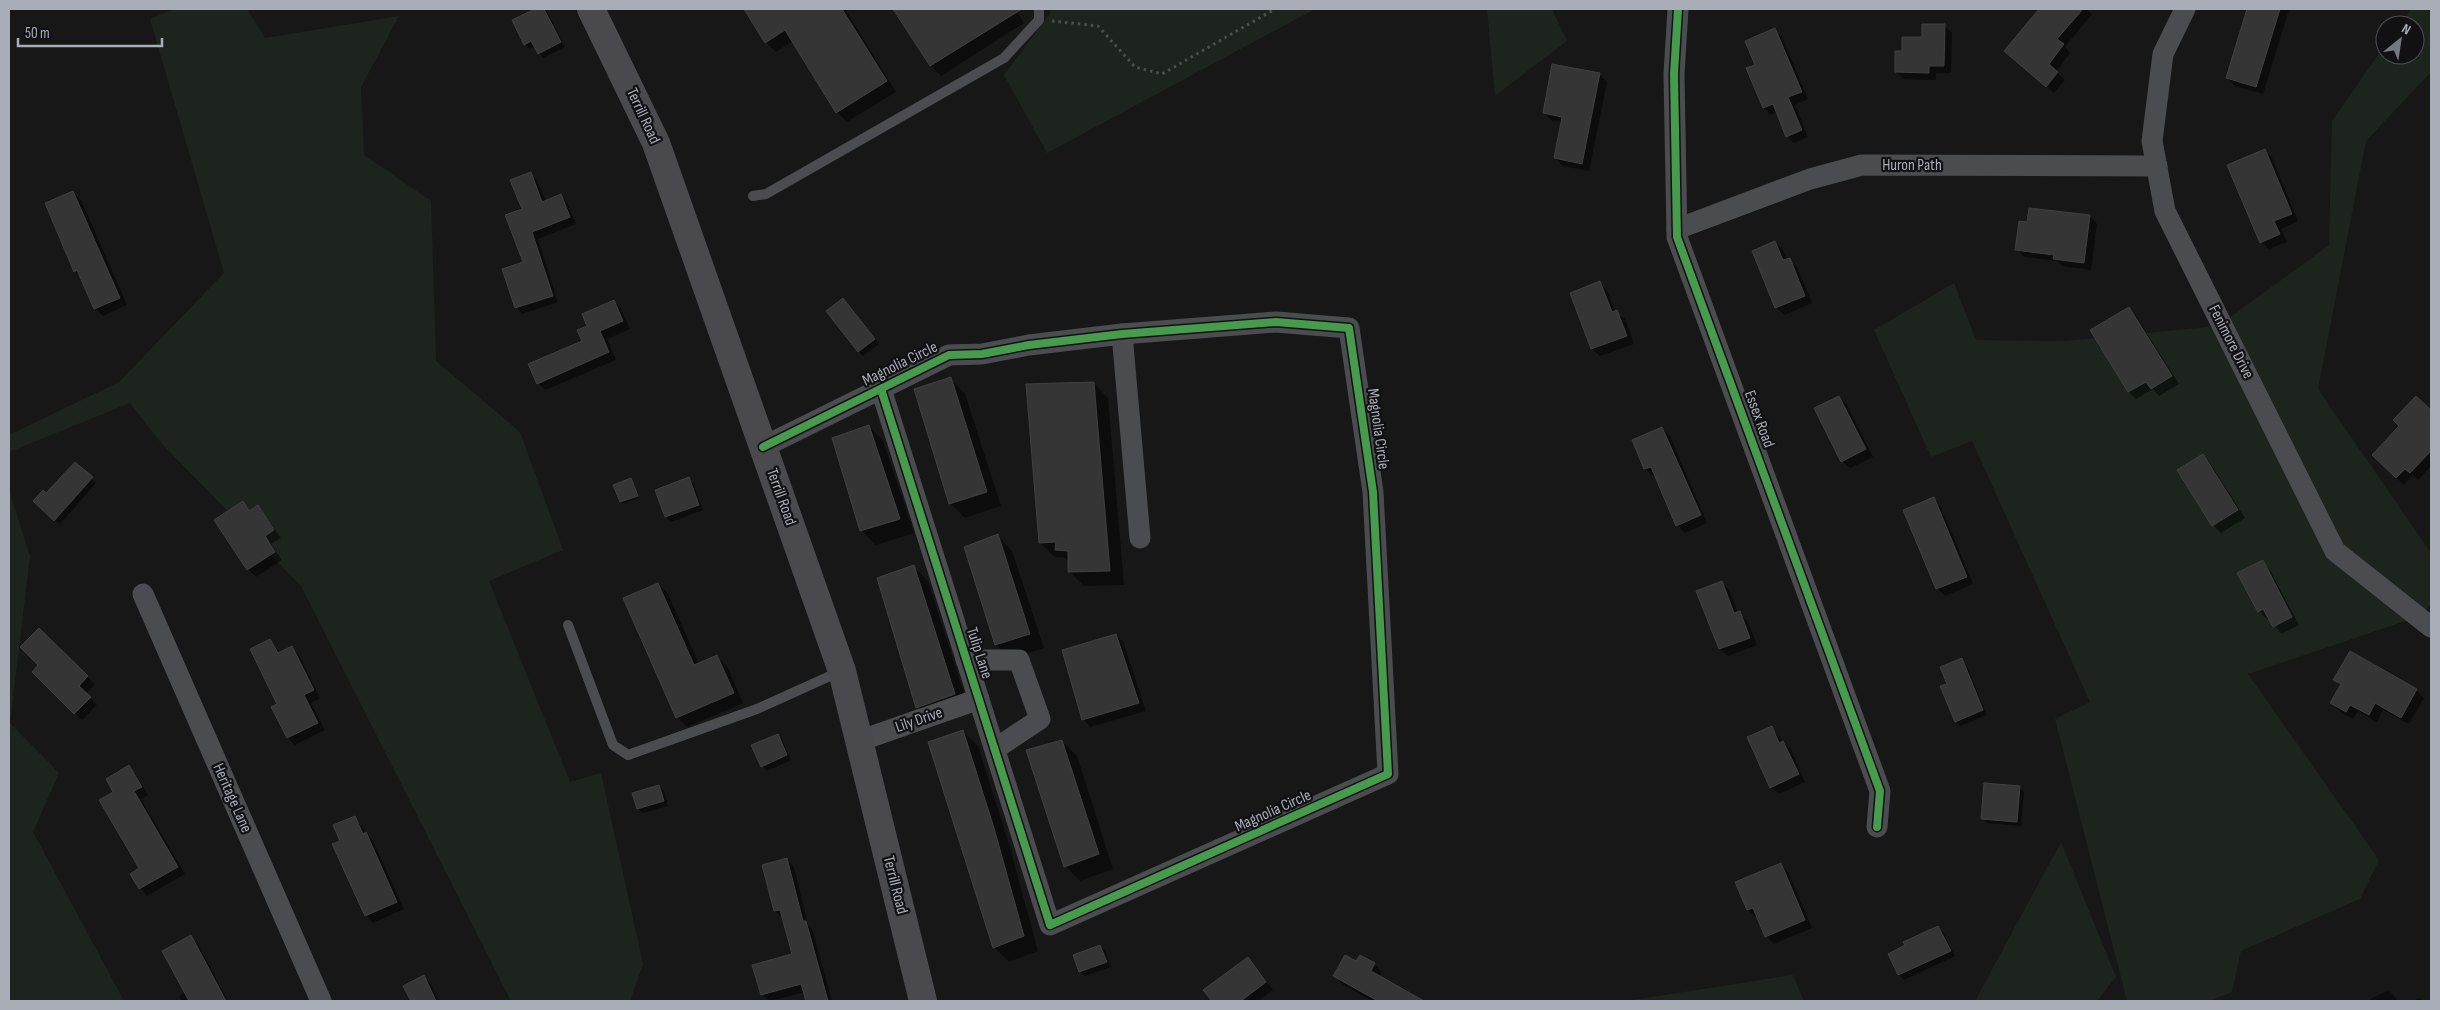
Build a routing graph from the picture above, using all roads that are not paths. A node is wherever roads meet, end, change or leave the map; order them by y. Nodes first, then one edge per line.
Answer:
1 (591, 9) edge
2 (1039, 9) edge
3 (1678, 9) edge
4 (2185, 9) edge
5 (2157, 166) junction
6 (753, 196) dead end
7 (1677, 229) junction
8 (1122, 334) junction
9 (881, 389) junction
10 (763, 446) junction
11 (1140, 538) dead end
12 (143, 594) dead end
13 (568, 625) dead end
14 (2431, 626) edge
15 (966, 660) junction
16 (842, 671) junction
17 (979, 699) junction
18 (859, 741) junction
19 (995, 750) junction
20 (1877, 827) dead end
21 (1050, 925) joint
22 (321, 1001) edge
23 (923, 1001) edge

1 - 10 street, Terrill Road
2 - 6 lane
3 - 7 street, Essex Road
4 - 5 street, Fenimore Drive
5 - 7 street, Huron Path
5 - 14 street, Fenimore Drive
7 - 20 street, Essex Road
8 - 9 street, Magnolia Circle
8 - 11 street
8 - 21 street, Magnolia Circle
9 - 10 street, Magnolia Circle
9 - 15 street, Tulip Lane
10 - 16 street, Terrill Road
12 - 22 street, Heritage Lane
13 - 16 lane
15 - 17 street, Tulip Lane
15 - 19 street, Tulip Lane
16 - 18 street, Terrill Road
17 - 18 street, Lily Drive
17 - 19 street, Tulip Lane
18 - 23 street, Terrill Road
19 - 21 street, Tulip Lane

